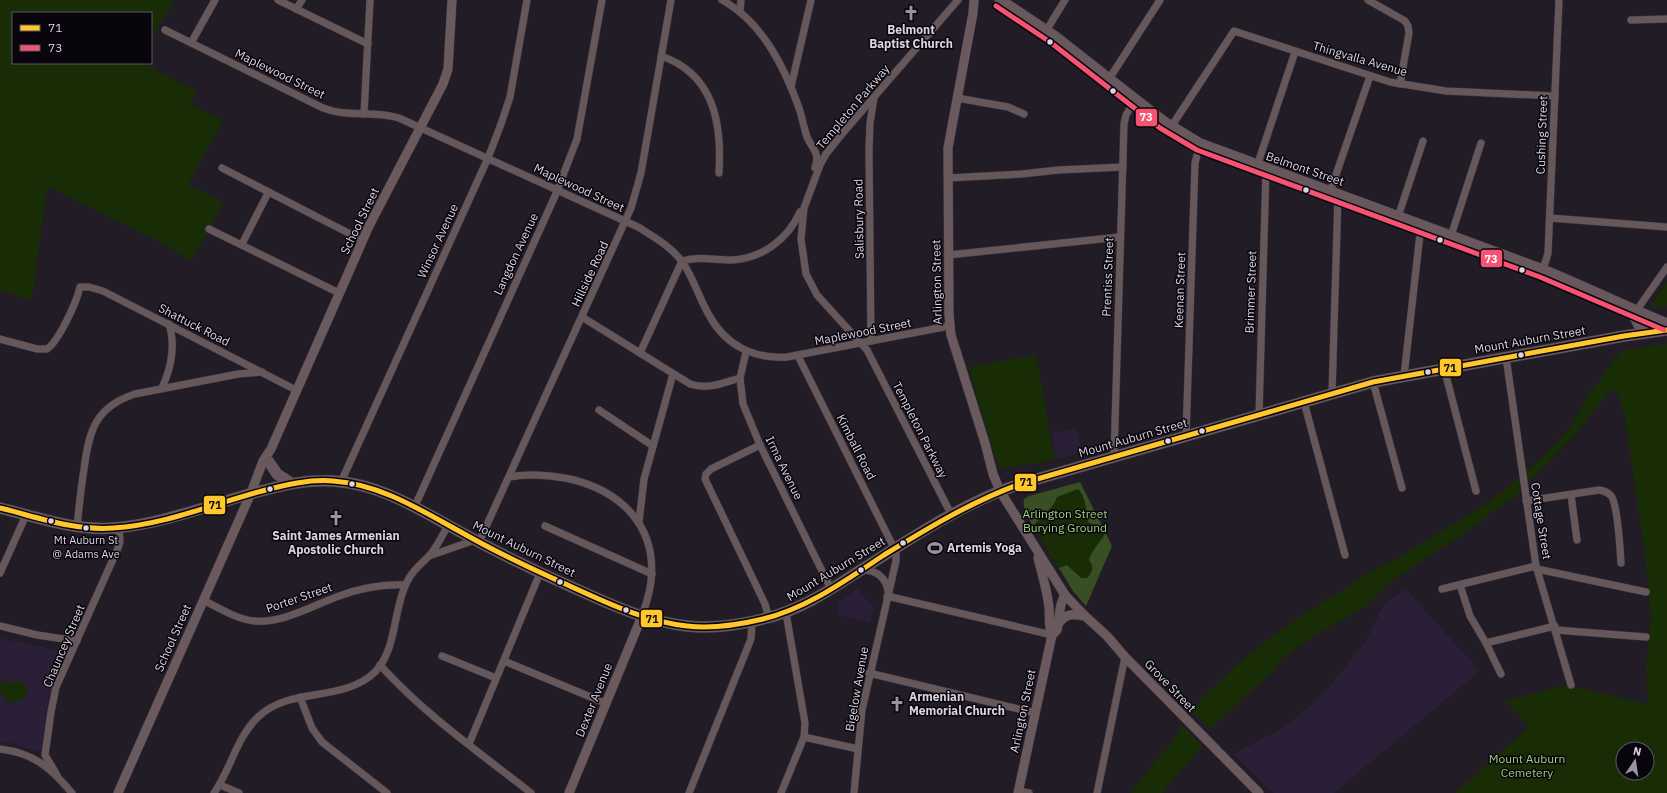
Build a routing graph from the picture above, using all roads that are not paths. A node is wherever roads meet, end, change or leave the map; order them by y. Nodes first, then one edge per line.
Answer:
1 (215, 0) edge
2 (278, 0) edge
3 (302, 0) edge
4 (370, 0) edge
5 (452, 0) edge
6 (527, 0) edge
7 (602, 0) edge
8 (671, 0) edge
9 (722, 0) edge
10 (741, 0) edge
11 (811, 0) edge
12 (958, 0) edge
13 (974, 0) edge
14 (1000, 0) edge
15 (1065, 0) edge
16 (1160, 0) edge
17 (1368, 0) edge
18 (1559, 0) edge
19 (296, 9) junction
20 (740, 12) junction
21 (1667, 19) edge
22 (1631, 20) dead end
23 (166, 30) dead end
24 (1046, 31) junction
25 (191, 43) junction
26 (368, 44) junction
27 (1295, 52) junction
28 (661, 56) junction
29 (1370, 76) junction
30 (1109, 79) junction
31 (1400, 84) junction
32 (791, 87) junction
33 (1555, 96) junction
34 (874, 97) junction
35 (957, 98) junction
36 (1135, 100) junction
37 (364, 114) junction
38 (1024, 114) dead end
39 (420, 127) junction
40 (1171, 127) junction
41 (1423, 141) dead end
42 (1481, 143) dead end
43 (1200, 144) junction
44 (488, 158) junction
45 (1123, 167) junction
46 (222, 168) dead end
47 (1262, 168) junction
48 (719, 173) dead end
49 (948, 178) junction
50 (558, 190) junction
51 (268, 193) junction
52 (1334, 193) junction
53 (807, 195) junction
54 (1398, 217) junction
55 (1550, 218) junction
56 (626, 222) junction
57 (1421, 225) junction
58 (1667, 227) edge
59 (209, 229) dead end
60 (1120, 236) junction
61 (1451, 236) junction
62 (362, 240) junction
63 (242, 244) junction
64 (948, 256) junction
65 (682, 261) junction
66 (1667, 267) edge
67 (1543, 270) junction
68 (339, 293) junction
69 (1633, 312) junction
70 (582, 317) junction
71 (169, 324) junction
72 (1667, 324) edge
73 (949, 326) junction
74 (1667, 330) edge
75 (1643, 333) junction
76 (0, 339) edge
77 (871, 341) junction
78 (859, 344) junction
79 (746, 352) junction
80 (640, 353) junction
81 (798, 356) junction
82 (1506, 357) junction
83 (1444, 368) junction
84 (262, 372) junction
85 (673, 374) junction
86 (1404, 376) junction
87 (740, 378) junction
88 (1373, 382) junction
89 (162, 388) junction
90 (296, 390) junction
91 (1332, 394) junction
92 (1304, 402) junction
93 (599, 410) dead end
94 (1259, 415) junction
95 (1186, 436) junction
96 (653, 446) junction
97 (760, 446) junction
98 (270, 449) junction
99 (1114, 457) junction
100 (269, 462) junction
101 (509, 477) junction
102 (342, 482) junction
103 (291, 483) junction
104 (1402, 488) dead end
105 (1000, 491) junction
106 (1476, 491) dead end
107 (251, 493) junction
108 (1571, 495) junction
109 (1526, 501) junction
110 (414, 506) junction
111 (0, 508) edge
112 (951, 514) junction
113 (26, 515) junction
114 (639, 522) junction
115 (448, 525) junction
116 (545, 526) dead end
117 (77, 527) junction
118 (119, 528) junction
119 (1577, 540) dead end
120 (477, 541) junction
121 (895, 548) junction
122 (1035, 549) junction
123 (1345, 555) dead end
124 (429, 556) junction
125 (1621, 563) dead end
126 (1537, 568) junction
127 (861, 570) junction
128 (0, 573) edge
129 (540, 573) junction
130 (652, 574) junction
131 (405, 585) junction
132 (1460, 585) junction
133 (831, 589) junction
134 (1442, 589) dead end
135 (1646, 592) dead end
136 (888, 593) junction
137 (1065, 595) junction
138 (203, 600) junction
139 (1049, 608) junction
140 (786, 613) junction
141 (642, 616) junction
142 (1085, 616) junction
143 (769, 618) junction
144 (752, 622) junction
145 (1059, 623) junction
146 (0, 626) edge
147 (1555, 628) junction
148 (1052, 635) junction
149 (1646, 637) dead end
150 (77, 641) junction
151 (1486, 643) junction
152 (442, 656) dead end
153 (1124, 657) junction
154 (504, 661) junction
155 (380, 665) junction
156 (869, 673) junction
157 (1501, 674) dead end
158 (496, 678) junction
159 (1571, 685) dead end
160 (300, 697) junction
161 (606, 703) junction
162 (1035, 713) junction
163 (804, 737) junction
164 (469, 744) junction
165 (0, 749) edge
166 (858, 749) junction
167 (57, 774) junction
168 (220, 785) junction
169 (1018, 792) edge
170 (72, 793) edge
171 (118, 793) edge
172 (214, 793) edge
173 (239, 793) edge
174 (387, 793) edge
175 (531, 793) edge
176 (569, 793) edge
177 (689, 793) edge
178 (781, 793) edge
179 (854, 793) edge
180 (1029, 793) edge
181 (1096, 793) edge
182 (1259, 793) edge

1 - 25 street
2 - 19 street
3 - 19 street
4 - 26 street
5 - 39 street, School Street
6 - 44 street, Winsor Avenue
7 - 50 street, Langdon Avenue
8 - 28 street, Hillside Road
9 - 20 street
10 - 20 street
11 - 32 street
12 - 34 street, Templeton Parkway
13 - 35 street, Arlington Street
14 - 24 main road, Belmont Street
15 - 24 street
16 - 30 street
17 - 31 street
18 - 33 street, Cushing Street
19 - 26 street
20 - 32 street
21 - 22 street
23 - 25 street, Maplewood Street
24 - 30 main road, Belmont Street
25 - 37 street, Maplewood Street
26 - 37 street
27 - 29 street, Thingvalla Avenue
27 - 40 street, Thingvalla Avenue
27 - 47 street, Brimmer Street
28 - 48 street
28 - 56 street, Hillside Road
29 - 31 street, Thingvalla Avenue
29 - 52 street
30 - 36 main road, Belmont Street
31 - 33 street, Thingvalla Avenue
32 - 53 street
33 - 55 street, Cushing Street
34 - 53 street, Templeton Parkway
34 - 77 street, Salisbury Road
35 - 38 street
35 - 49 street, Arlington Street
36 - 40 main road, Belmont Street
36 - 45 street, Prentiss Street
37 - 39 street, Maplewood Street
39 - 44 street, Maplewood Street
39 - 62 street, School Street
40 - 43 main road, Belmont Street
41 - 54 street
42 - 61 street
43 - 47 main road, Belmont Street
43 - 95 street, Keenan Street
44 - 50 street, Maplewood Street
44 - 102 street, Winsor Avenue
45 - 49 street
45 - 60 street, Prentiss Street
46 - 51 street
47 - 52 main road, Belmont Street
47 - 94 street, Brimmer Street
49 - 64 street, Arlington Street
50 - 56 street, Maplewood Street
50 - 110 street, Langdon Avenue
51 - 62 street
51 - 63 street
52 - 54 main road, Belmont Street
52 - 91 street
53 - 65 street
53 - 78 street, Templeton Parkway
54 - 57 main road, Belmont Street
55 - 58 street
55 - 67 street, Cushing Street
56 - 65 street, Maplewood Street
56 - 70 street, Hillside Road
57 - 61 main road, Belmont Street
57 - 86 street
59 - 63 street
60 - 64 street
60 - 99 street, Prentiss Street
61 - 67 main road, Belmont Street
62 - 68 street, School Street
63 - 68 street
64 - 73 street, Arlington Street
65 - 79 street, Maplewood Street
65 - 80 street
66 - 69 street
67 - 69 main road, Belmont Street
68 - 90 street, School Street
69 - 72 main road, Belmont Street
69 - 75 main road
70 - 80 street
70 - 101 street, Hillside Road
71 - 76 street, Shattuck Road
71 - 84 street, Shattuck Road
71 - 89 street
73 - 77 street, Maplewood Street
73 - 105 street, Arlington Street
74 - 75 main road, Mount Auburn Street
75 - 82 main road, Mount Auburn Street
77 - 78 street, Maplewood Street
78 - 81 street, Maplewood Street
78 - 112 street, Templeton Parkway
79 - 81 street, Maplewood Street
79 - 87 street, Irma Avenue
80 - 85 street
81 - 121 street, Kimball Road
82 - 83 main road, Mount Auburn Street
82 - 109 street, Cottage Street
83 - 86 main road, Mount Auburn Street
83 - 106 street
84 - 89 street
84 - 90 street, Shattuck Road
85 - 87 street
85 - 96 street
86 - 88 main road, Mount Auburn Street
87 - 97 street, Irma Avenue
88 - 91 main road, Mount Auburn Street
88 - 104 street
89 - 117 street
90 - 98 street, School Street
91 - 92 main road, Mount Auburn Street
92 - 94 main road, Mount Auburn Street
92 - 123 street
93 - 96 street
94 - 95 main road, Mount Auburn Street
95 - 99 main road, Mount Auburn Street
96 - 114 street
97 - 133 street, Irma Avenue
97 - 143 street
98 - 100 street, School Street
98 - 107 street, School Street
99 - 105 main road, Mount Auburn Street
100 - 103 main road
100 - 107 street, School Street
101 - 114 street
101 - 120 street, Hillside Road
102 - 103 main road, Mount Auburn Street
102 - 110 main road, Mount Auburn Street
103 - 107 main road, Mount Auburn Street
105 - 112 main road, Mount Auburn Street
105 - 122 street, Arlington Street
107 - 118 main road, Mount Auburn Street
107 - 138 street, School Street
108 - 109 street
108 - 119 street
108 - 125 street
109 - 126 street, Cottage Street
110 - 115 main road, Mount Auburn Street
111 - 113 main road, Mount Auburn Street
112 - 121 main road, Mount Auburn Street
113 - 117 main road, Mount Auburn Street
113 - 128 street
114 - 130 street
115 - 120 main road, Mount Auburn Street
115 - 124 street
116 - 130 street
117 - 118 main road, Mount Auburn Street
118 - 150 street, Chauncey Street
120 - 124 street
120 - 129 main road, Mount Auburn Street
121 - 127 main road, Mount Auburn Street
121 - 136 street, Bigelow Avenue
122 - 137 street, Arlington Street
122 - 139 street, Arlington Street
124 - 131 street
126 - 132 street
126 - 135 street
126 - 147 street, Cottage Street
127 - 133 main road, Mount Auburn Street
127 - 136 street
129 - 141 main road, Mount Auburn Street
129 - 154 street
130 - 141 street
131 - 138 street, Porter Street
131 - 155 street
132 - 134 street
132 - 151 street
133 - 140 main road, Mount Auburn Street
136 - 148 street
136 - 156 street, Bigelow Avenue
137 - 139 street
137 - 142 street, Grove Street
137 - 145 street, Arlington Street
138 - 171 street, School Street
139 - 148 street, Arlington Street
140 - 143 main road, Mount Auburn Street
140 - 163 street
141 - 144 main road, Mount Auburn Street
141 - 161 street, Dexter Avenue
142 - 145 street
142 - 153 street, Grove Street
143 - 144 main road, Mount Auburn Street
144 - 177 street
145 - 148 street, Arlington Street
146 - 150 street
147 - 149 street
147 - 151 street
147 - 159 street, Cottage Street
148 - 162 street, Arlington Street
150 - 167 street, Chauncey Street
151 - 157 street
152 - 158 street
153 - 181 street
153 - 182 street, Grove Street
154 - 158 street
154 - 161 street
155 - 160 street
155 - 164 street
156 - 162 street
156 - 166 street, Bigelow Avenue
158 - 164 street
160 - 168 street
160 - 174 street
161 - 176 street, Dexter Avenue
162 - 169 street, Arlington Street
163 - 166 street
163 - 178 street
164 - 175 street
165 - 167 street
166 - 179 street, Bigelow Avenue
167 - 170 street
168 - 172 street
168 - 173 street
169 - 180 street

